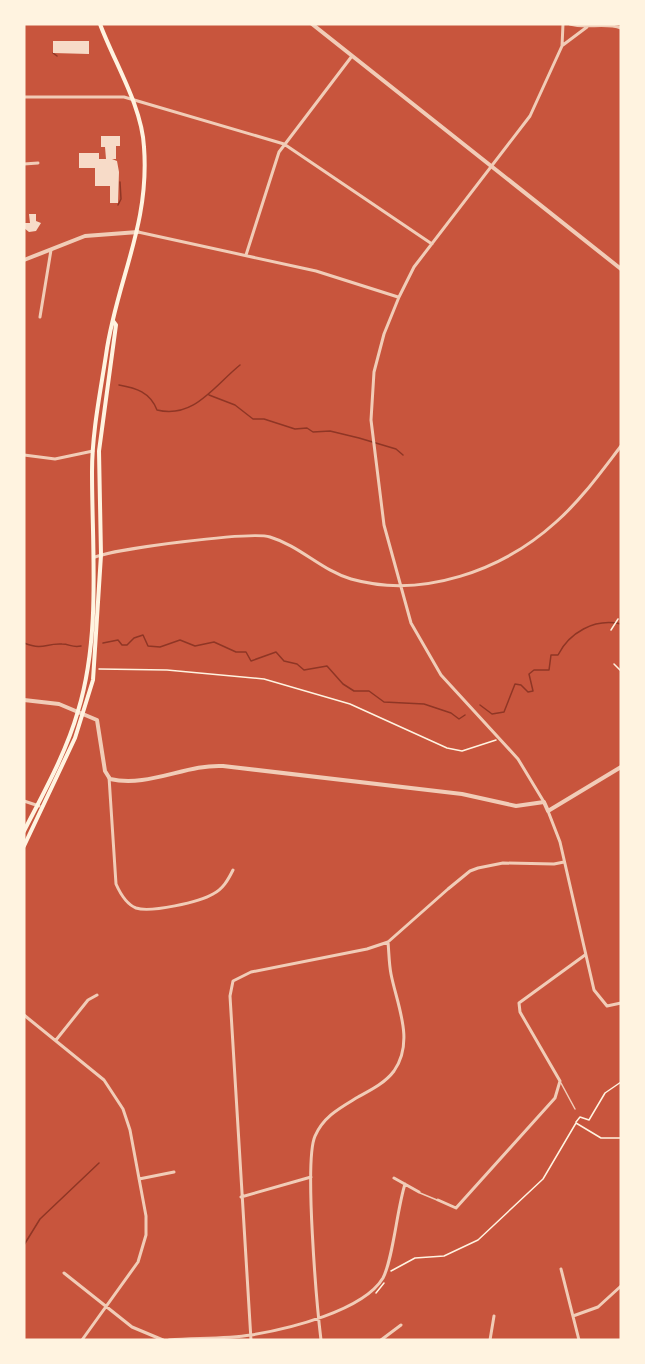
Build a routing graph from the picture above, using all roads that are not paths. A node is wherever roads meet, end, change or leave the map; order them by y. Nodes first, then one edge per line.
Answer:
1 (100, 24) edge
2 (312, 24) edge
3 (563, 24) edge
4 (570, 24) edge
5 (588, 27) junction
6 (621, 28) edge
7 (562, 46) junction
8 (352, 56) junction
9 (24, 97) edge
10 (130, 98) junction
11 (284, 144) junction
12 (38, 163) dead end
13 (24, 164) edge
14 (493, 167) junction
15 (138, 232) junction
16 (432, 244) junction
17 (51, 250) junction
18 (246, 255) junction
19 (24, 260) edge
20 (621, 268) edge
21 (399, 297) junction
22 (40, 318) dead end
23 (113, 321) junction
24 (621, 446) edge
25 (93, 451) junction
26 (99, 451) junction
27 (24, 455) edge
28 (101, 555) junction
29 (95, 557) junction
30 (399, 586) junction
31 (24, 700) edge
32 (78, 711) junction
33 (84, 714) junction
34 (621, 767) edge
35 (108, 777) junction
36 (24, 801) edge
37 (544, 802) junction
38 (37, 805) junction
39 (43, 808) junction
40 (548, 811) junction
41 (24, 831) edge
42 (24, 846) edge
43 (564, 862) junction
44 (233, 870) dead end
45 (388, 942) junction
46 (585, 956) junction
47 (97, 995) dead end
48 (621, 1003) edge
49 (24, 1015) edge
50 (56, 1040) junction
51 (560, 1082) junction
52 (575, 1109) dead end
53 (174, 1172) dead end
54 (311, 1177) junction
55 (394, 1178) dead end
56 (139, 1179) junction
57 (405, 1184) junction
58 (419, 1192) joint
59 (241, 1197) junction
60 (438, 1200) joint
61 (561, 1269) dead end
62 (64, 1272) dead end
63 (621, 1286) edge
64 (106, 1306) junction
65 (494, 1316) dead end
66 (572, 1317) junction
67 (318, 1318) junction
68 (401, 1325) dead end
69 (250, 1338) edge
70 (82, 1340) edge
71 (163, 1340) edge
72 (169, 1340) edge
73 (321, 1340) edge
74 (381, 1340) edge
75 (490, 1340) edge
76 (579, 1340) edge

1 - 10 main road
2 - 8 street
3 - 7 street
4 - 5 street
5 - 6 street
5 - 7 street
7 - 14 street
8 - 11 street
8 - 14 street
9 - 10 street
10 - 11 street
10 - 15 main road
11 - 16 street
11 - 18 street
12 - 13 street
14 - 16 street
14 - 20 street
15 - 17 street
15 - 18 street
15 - 23 main road
16 - 21 street
17 - 19 street
17 - 22 street
18 - 21 street
21 - 30 street
23 - 25 main road
23 - 26 main road
24 - 30 street
25 - 26 street
25 - 27 street
25 - 29 main road
26 - 28 main road
28 - 29 street
28 - 30 street
28 - 33 main road
29 - 32 main road
30 - 37 street
31 - 32 street
32 - 33 street
32 - 38 main road
33 - 35 street
33 - 39 main road
34 - 40 street
35 - 37 street
35 - 44 street
36 - 38 street
37 - 40 street
38 - 39 street
38 - 41 main road
39 - 42 main road
40 - 43 street
43 - 45 street
43 - 46 street
45 - 54 street
45 - 59 street
46 - 48 street
46 - 51 street
47 - 50 street
49 - 50 street
50 - 56 street
51 - 52 lane
51 - 60 street
53 - 56 street
54 - 59 street
54 - 67 street
55 - 57 street
56 - 64 street
57 - 58 street
57 - 67 street
58 - 60 lane
59 - 69 street
61 - 66 street
62 - 64 street
63 - 66 street
64 - 70 street
64 - 71 street
65 - 75 street
66 - 76 street
67 - 69 street
67 - 73 street
68 - 74 street
69 - 72 street

